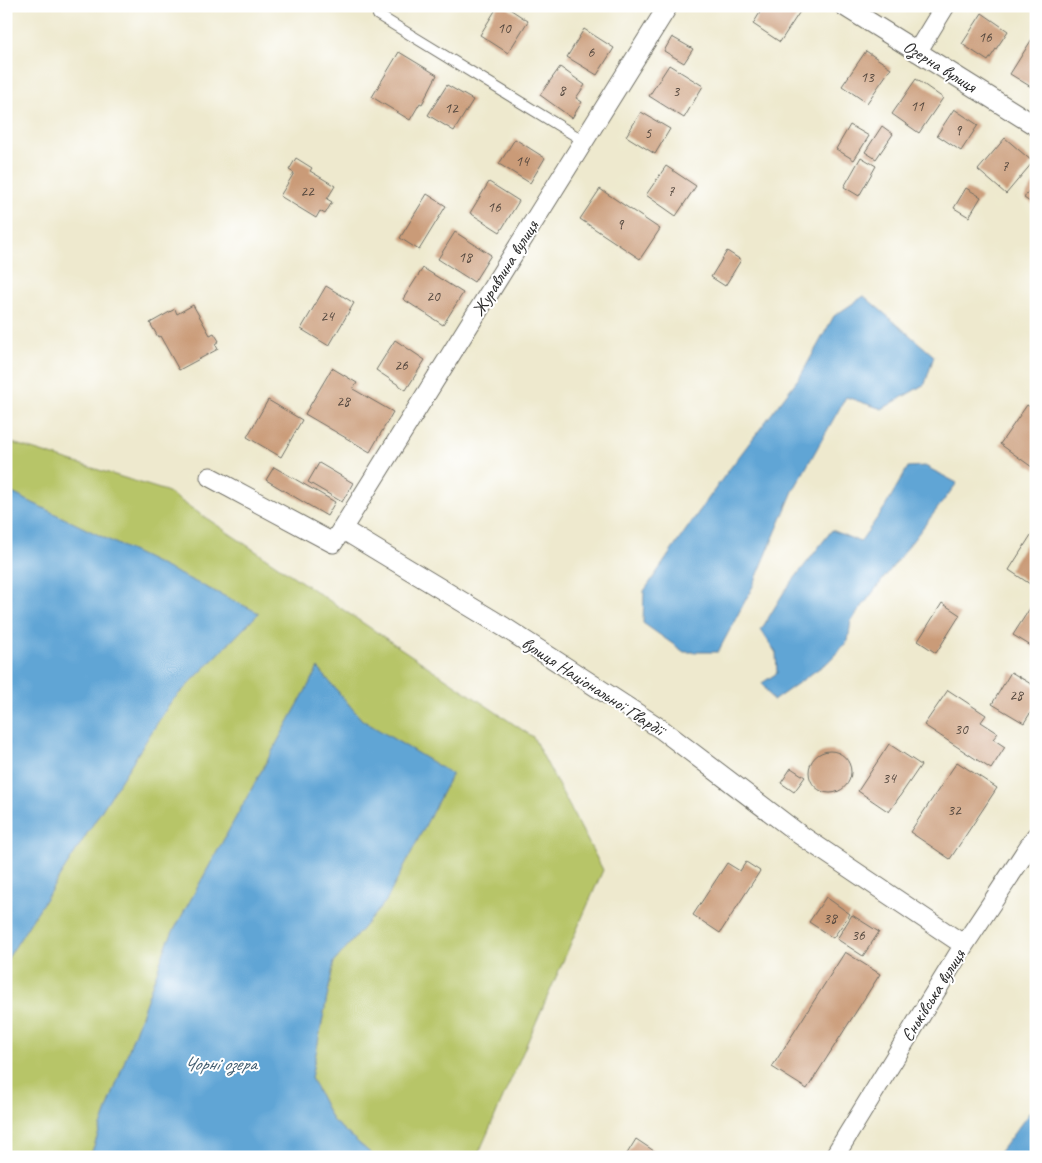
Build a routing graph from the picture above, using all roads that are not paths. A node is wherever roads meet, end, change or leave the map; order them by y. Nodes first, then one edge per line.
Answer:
1 (668, 6) edge
2 (844, 6) edge
3 (945, 6) edge
4 (378, 16) dead end
5 (917, 52) junction
6 (1036, 126) edge
7 (584, 141) junction
8 (210, 477) dead end
9 (342, 529) junction
10 (1036, 836) edge
11 (964, 945) junction
12 (834, 1157) edge

1 - 7 street, Журавлина вулиця
2 - 5 street, Озерна вулиця
3 - 5 street
4 - 7 lane
5 - 6 street, Озерна вулиця
7 - 9 street, Журавлина вулиця
8 - 9 street
9 - 11 street, вулиця Національної Гвардії
10 - 11 street, Єньківська вулиця
11 - 12 street, Єньківська вулиця

